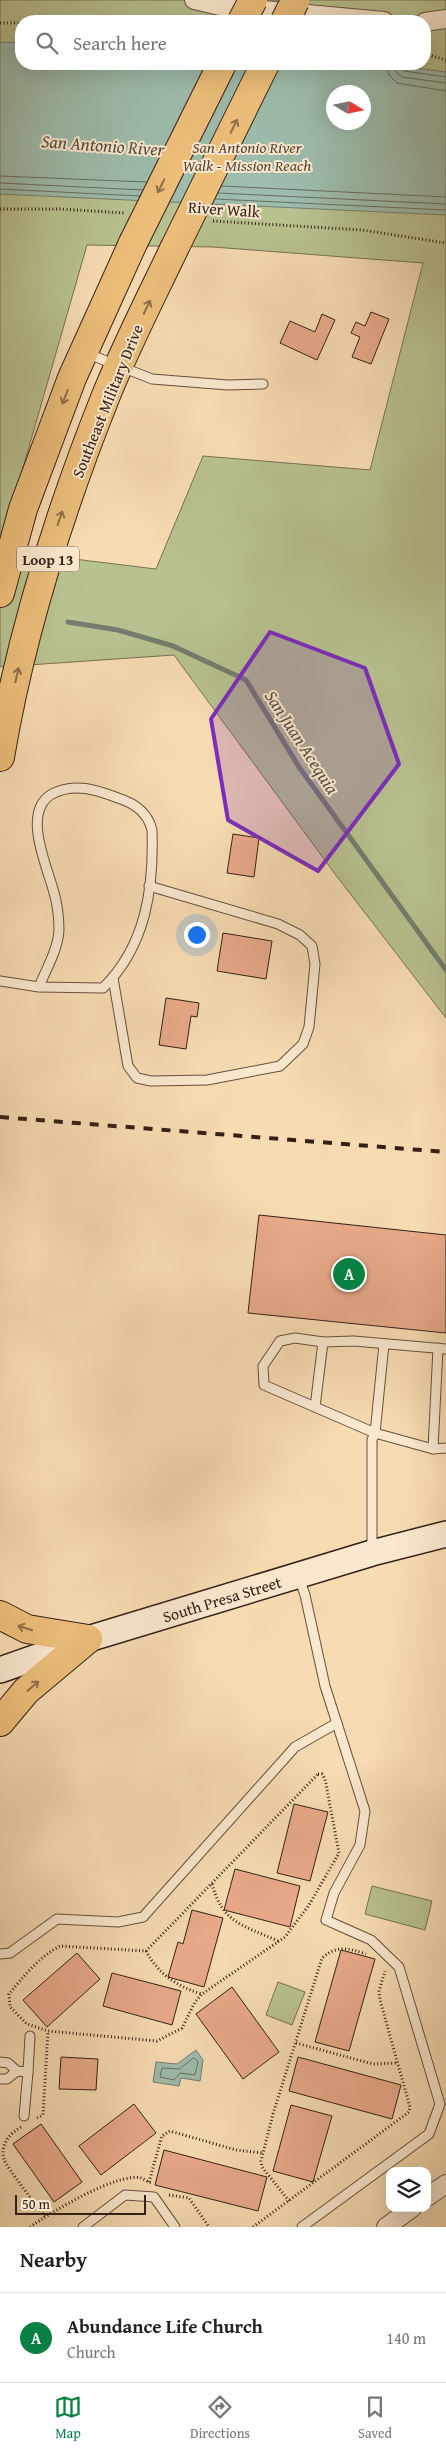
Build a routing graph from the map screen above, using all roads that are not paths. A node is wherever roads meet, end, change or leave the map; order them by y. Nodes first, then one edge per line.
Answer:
1 (194, 0) edge
2 (253, 0) edge
3 (245, 15) edge
4 (318, 15) edge
5 (446, 19) edge
6 (431, 21) edge
7 (219, 70) edge
8 (261, 70) edge
9 (84, 352) junction
10 (119, 367) junction
11 (263, 384) dead end
12 (0, 593) edge
13 (0, 757) edge
14 (149, 886) junction
15 (113, 978) junction
16 (0, 981) edge
17 (39, 987) junction
18 (322, 1342) junction
19 (384, 1344) junction
20 (442, 1348) edge
21 (316, 1407) junction
22 (375, 1433) junction
23 (446, 1448) edge
24 (433, 1449) junction
25 (446, 1534) edge
26 (372, 1553) junction
27 (298, 1575) junction
28 (0, 1615) edge
29 (88, 1639) junction
30 (0, 1670) edge
31 (0, 1722) edge
32 (337, 1723) junction
33 (0, 1954) edge
34 (30, 2036) dead end
35 (0, 2062) edge
36 (17, 2071) junction
37 (28, 2072) junction
38 (0, 2079) edge
39 (26, 2122) road end
40 (446, 2184) edge
41 (431, 2195) edge
42 (407, 2212) edge
43 (83, 2227) edge
44 (174, 2227) edge
45 (302, 2227) edge
46 (386, 2227) edge

1 - 4 street
2 - 3 main road, bridge
5 - 6 street
7 -> 9 main road, Loop 13, bridge
10 -> 8 main road, Southeast Military Drive / Loop 13, bridge
9 - 10 lane
9 -> 12 main road, Loop 13
10 - 11 lane
13 -> 10 main road, Southeast Military Drive / Loop 13
14 - 15 lane
14 - 15 lane
14 - 17 lane
15 - 17 lane
16 - 17 lane
18 - 19 lane
18 - 21 lane
18 - 21 lane
19 - 20 lane
19 - 22 lane
20 - 24 lane
21 - 22 lane
22 - 24 lane
22 - 26 lane
23 - 24 lane
25 - 26 main road, South Presa Street
26 - 27 main road, South Presa Street
27 - 29 main road, South Presa Street
27 - 32 lane
29 -> 28 main road
29 - 30 main road, South Presa Street
31 -> 29 main road
32 - 33 lane
32 - 45 lane
34 - 37 lane
35 - 36 lane
36 - 37 lane
36 - 38 lane
37 - 39 lane
40 - 41 street
42 - 46 street
43 - 44 lane

